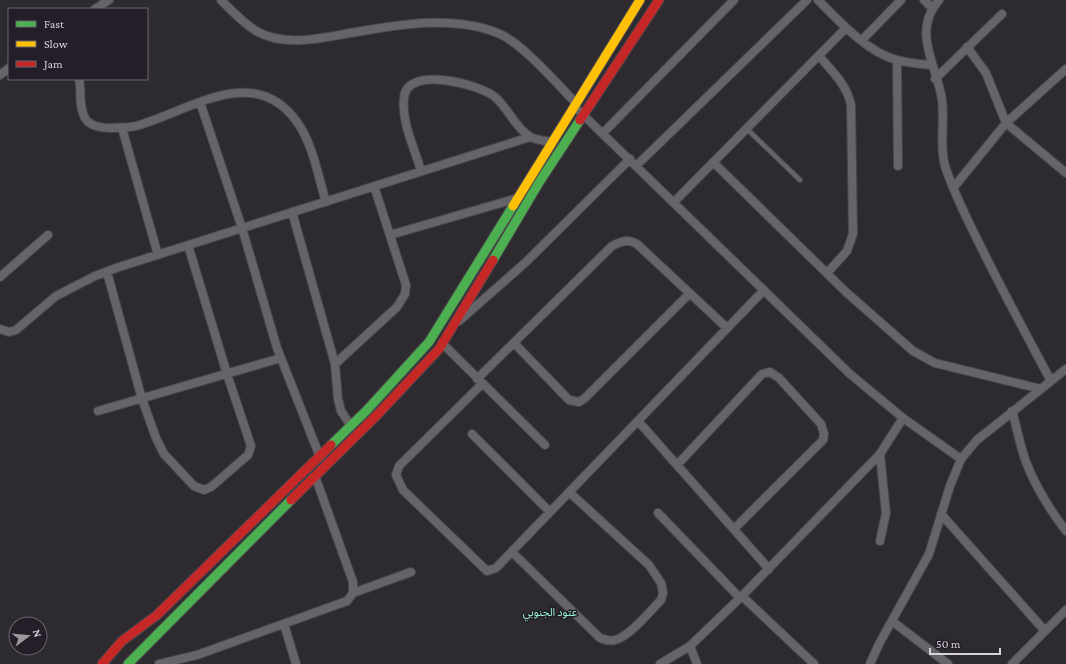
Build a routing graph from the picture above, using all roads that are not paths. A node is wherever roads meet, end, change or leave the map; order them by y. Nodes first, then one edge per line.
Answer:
1 (109, 0) edge
2 (222, 0) edge
3 (640, 0) edge
4 (659, 0) edge
5 (734, 0) edge
6 (807, 0) edge
7 (818, 0) edge
8 (901, 0) edge
9 (924, 0) edge
10 (939, 0) edge
11 (97, 8) edge
12 (932, 8) junction
13 (1002, 14) dead end
14 (846, 28) junction
15 (862, 40) junction
16 (968, 47) junction
17 (819, 56) junction
18 (897, 60) junction
19 (931, 65) junction
20 (8, 69) edge
21 (1066, 69) edge
22 (0, 75) edge
23 (936, 79) junction
24 (80, 80) edge
25 (200, 102) junction
26 (575, 105) junction
27 (584, 114) junction
28 (1006, 123) junction
29 (122, 128) junction
30 (746, 129) junction
31 (603, 133) junction
32 (530, 137) junction
33 (552, 142) junction
34 (714, 162) junction
35 (633, 163) junction
36 (898, 166) dead end
37 (421, 171) junction
38 (1066, 173) edge
39 (800, 180) dead end
40 (374, 186) junction
41 (954, 187) junction
42 (518, 198) junction
43 (326, 202) junction
44 (674, 202) junction
45 (292, 212) junction
46 (242, 228) junction
47 (48, 235) dead end
48 (390, 235) junction
49 (188, 245) junction
50 (158, 255) junction
51 (107, 272) junction
52 (827, 273) junction
53 (0, 277) edge
54 (764, 290) junction
55 (690, 293) junction
56 (452, 326) junction
57 (727, 328) junction
58 (0, 329) edge
59 (442, 343) junction
60 (514, 343) junction
61 (281, 358) junction
62 (335, 364) junction
63 (1066, 368) edge
64 (226, 374) junction
65 (480, 381) junction
66 (1051, 381) junction
67 (1041, 389) junction
68 (142, 398) junction
69 (98, 412) dead end
70 (1012, 412) junction
71 (903, 418) junction
72 (638, 421) junction
73 (351, 426) junction
74 (472, 434) dead end
75 (545, 445) dead end
76 (880, 454) junction
77 (320, 457) junction
78 (961, 459) junction
79 (677, 465) junction
80 (315, 476) junction
81 (569, 492) junction
82 (550, 512) junction
83 (658, 513) dead end
84 (941, 514) junction
85 (734, 528) junction
86 (1066, 531) edge
87 (880, 541) dead end
88 (512, 552) junction
89 (769, 569) junction
90 (411, 572) dead end
91 (353, 593) junction
92 (742, 597) junction
93 (1066, 610) edge
94 (892, 621) junction
95 (284, 624) junction
96 (1045, 631) junction
97 (690, 646) junction
98 (102, 664) edge
99 (128, 664) edge
100 (159, 664) edge
101 (296, 664) edge
102 (660, 664) edge
103 (697, 664) edge
104 (814, 664) edge
105 (870, 664) edge
106 (948, 664) edge
107 (1012, 664) edge

1 - 11 street
2 - 26 street
3 - 26 street
4 - 27 street
5 - 31 street
6 - 35 street
7 - 14 street
8 - 15 street
9 - 12 street
10 - 12 street
12 - 19 street
13 - 16 street
14 - 15 street
14 - 17 street
15 - 18 street
16 - 23 street
16 - 28 street
17 - 30 street
17 - 52 street
18 - 19 street
18 - 36 street
19 - 23 street
20 - 22 street
21 - 28 street
23 - 41 street
24 - 29 street
25 - 29 street
25 - 43 street
25 - 46 street
26 - 27 street
26 - 33 street
27 - 31 street
27 - 56 street
28 - 38 street
28 - 41 street
29 - 50 street
30 - 34 street
30 - 39 lane
31 - 35 street
32 - 33 street
32 - 37 street
32 - 37 street
33 - 42 street
34 - 44 street
34 - 52 street
35 - 44 street
35 - 56 street
37 - 40 street
40 - 43 street
40 - 48 street
41 - 66 street
42 - 48 street
42 - 73 street
43 - 45 street
44 - 54 street
45 - 46 street
45 - 62 street
46 - 49 street
46 - 61 street
47 - 53 street
48 - 62 street
49 - 50 street
49 - 64 street
50 - 51 street
51 - 58 street
51 - 68 street
52 - 67 street
54 - 57 street
54 - 71 street
55 - 57 street
55 - 60 street
55 - 60 street
56 - 59 street
57 - 72 street
59 - 65 street
59 - 80 street
60 - 65 street
61 - 64 street
61 - 77 street
62 - 73 street
63 - 66 street
64 - 68 street
64 - 68 street
65 - 75 street
65 - 88 street
66 - 67 street
67 - 70 street
68 - 69 street
70 - 78 street
70 - 86 street
71 - 76 street
71 - 78 street
72 - 79 street
72 - 81 street
73 - 77 street
74 - 82 street
76 - 87 street
76 - 89 street
77 - 98 street
78 - 84 street
79 - 85 street
79 - 85 street
80 - 91 street
80 - 99 street
81 - 82 street
81 - 88 street
82 - 88 street
83 - 92 street
84 - 94 street
84 - 96 street
85 - 89 street
89 - 92 street
90 - 91 street
91 - 95 street
92 - 97 street
92 - 104 street
93 - 96 street
94 - 105 street
94 - 106 street
95 - 100 street
95 - 101 street
96 - 107 street
97 - 102 street
97 - 103 street

